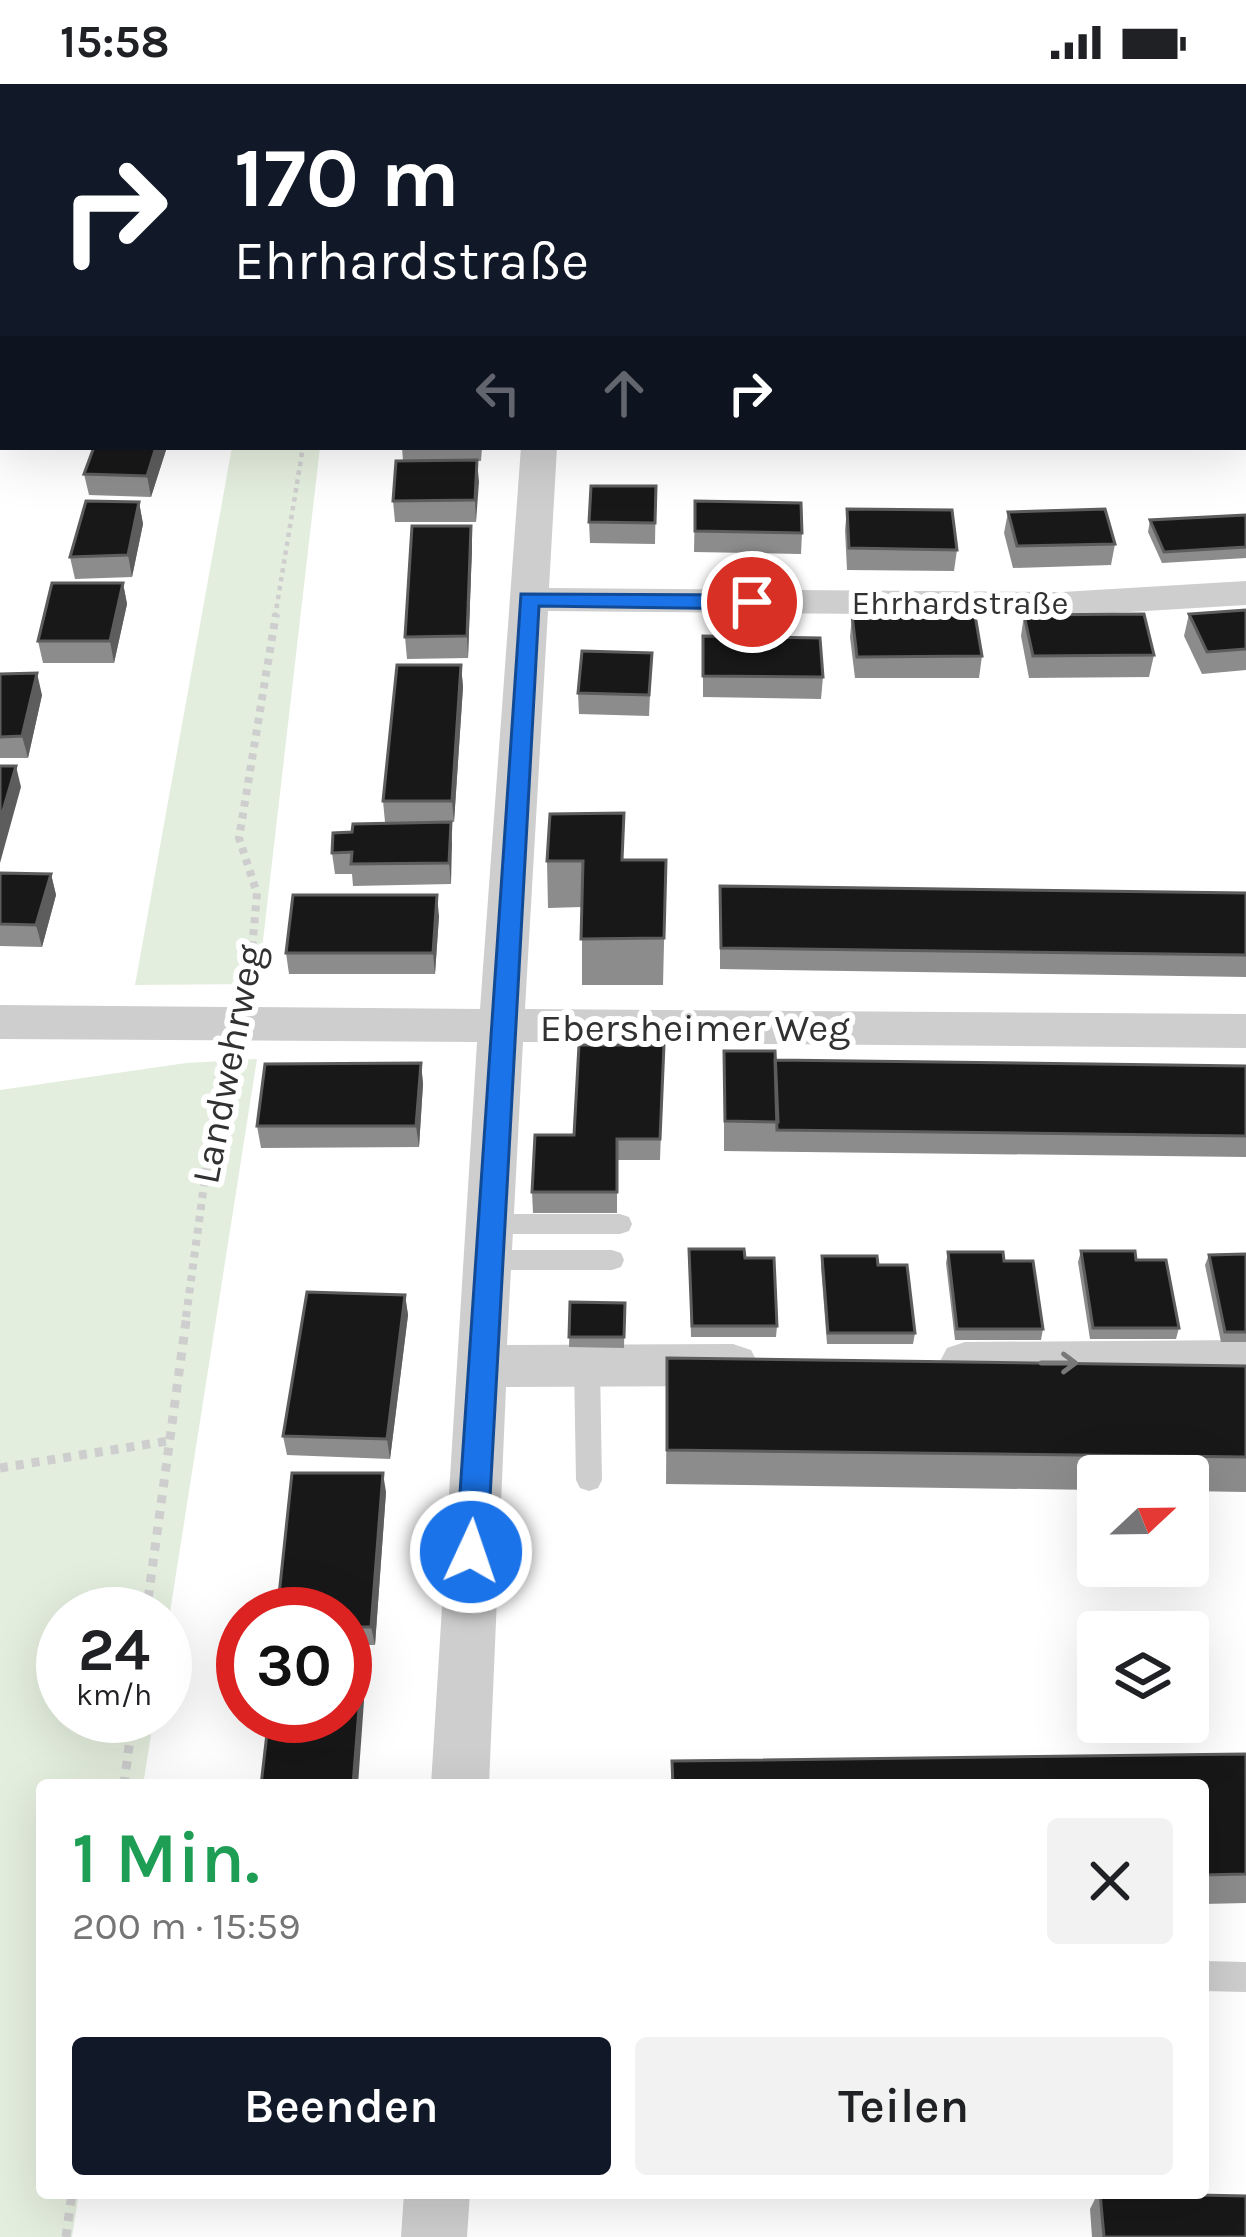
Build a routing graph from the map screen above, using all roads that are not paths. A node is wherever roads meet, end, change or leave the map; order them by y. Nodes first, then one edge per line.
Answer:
1 (539, 450) edge
2 (1246, 593) edge
3 (529, 599) junction
4 (0, 1022) edge
5 (500, 1027) junction
6 (1246, 1031) edge
7 (620, 1225) dead end
8 (488, 1241) junction
9 (612, 1260) dead end
10 (1246, 1361) edge
11 (776, 1364) edge
12 (917, 1364) edge
13 (480, 1366) junction
14 (587, 1366) junction
15 (589, 1480) dead end
16 (460, 1779) edge
17 (1209, 1976) edge
18 (1246, 1977) edge
19 (437, 2199) edge
20 (434, 2237) edge

1 - 3 street
2 - 3 street, Ehrhardstraße
3 - 5 street
4 - 5 street, Ebersheimer Weg
5 - 6 street, Ebersheimer Weg
5 - 8 street
7 - 8 lane
8 - 9 lane
8 - 13 street
12 -> 10 street
11 - 14 street
13 - 14 street
13 - 16 street
14 - 15 lane
17 - 18 lane
19 - 20 street

